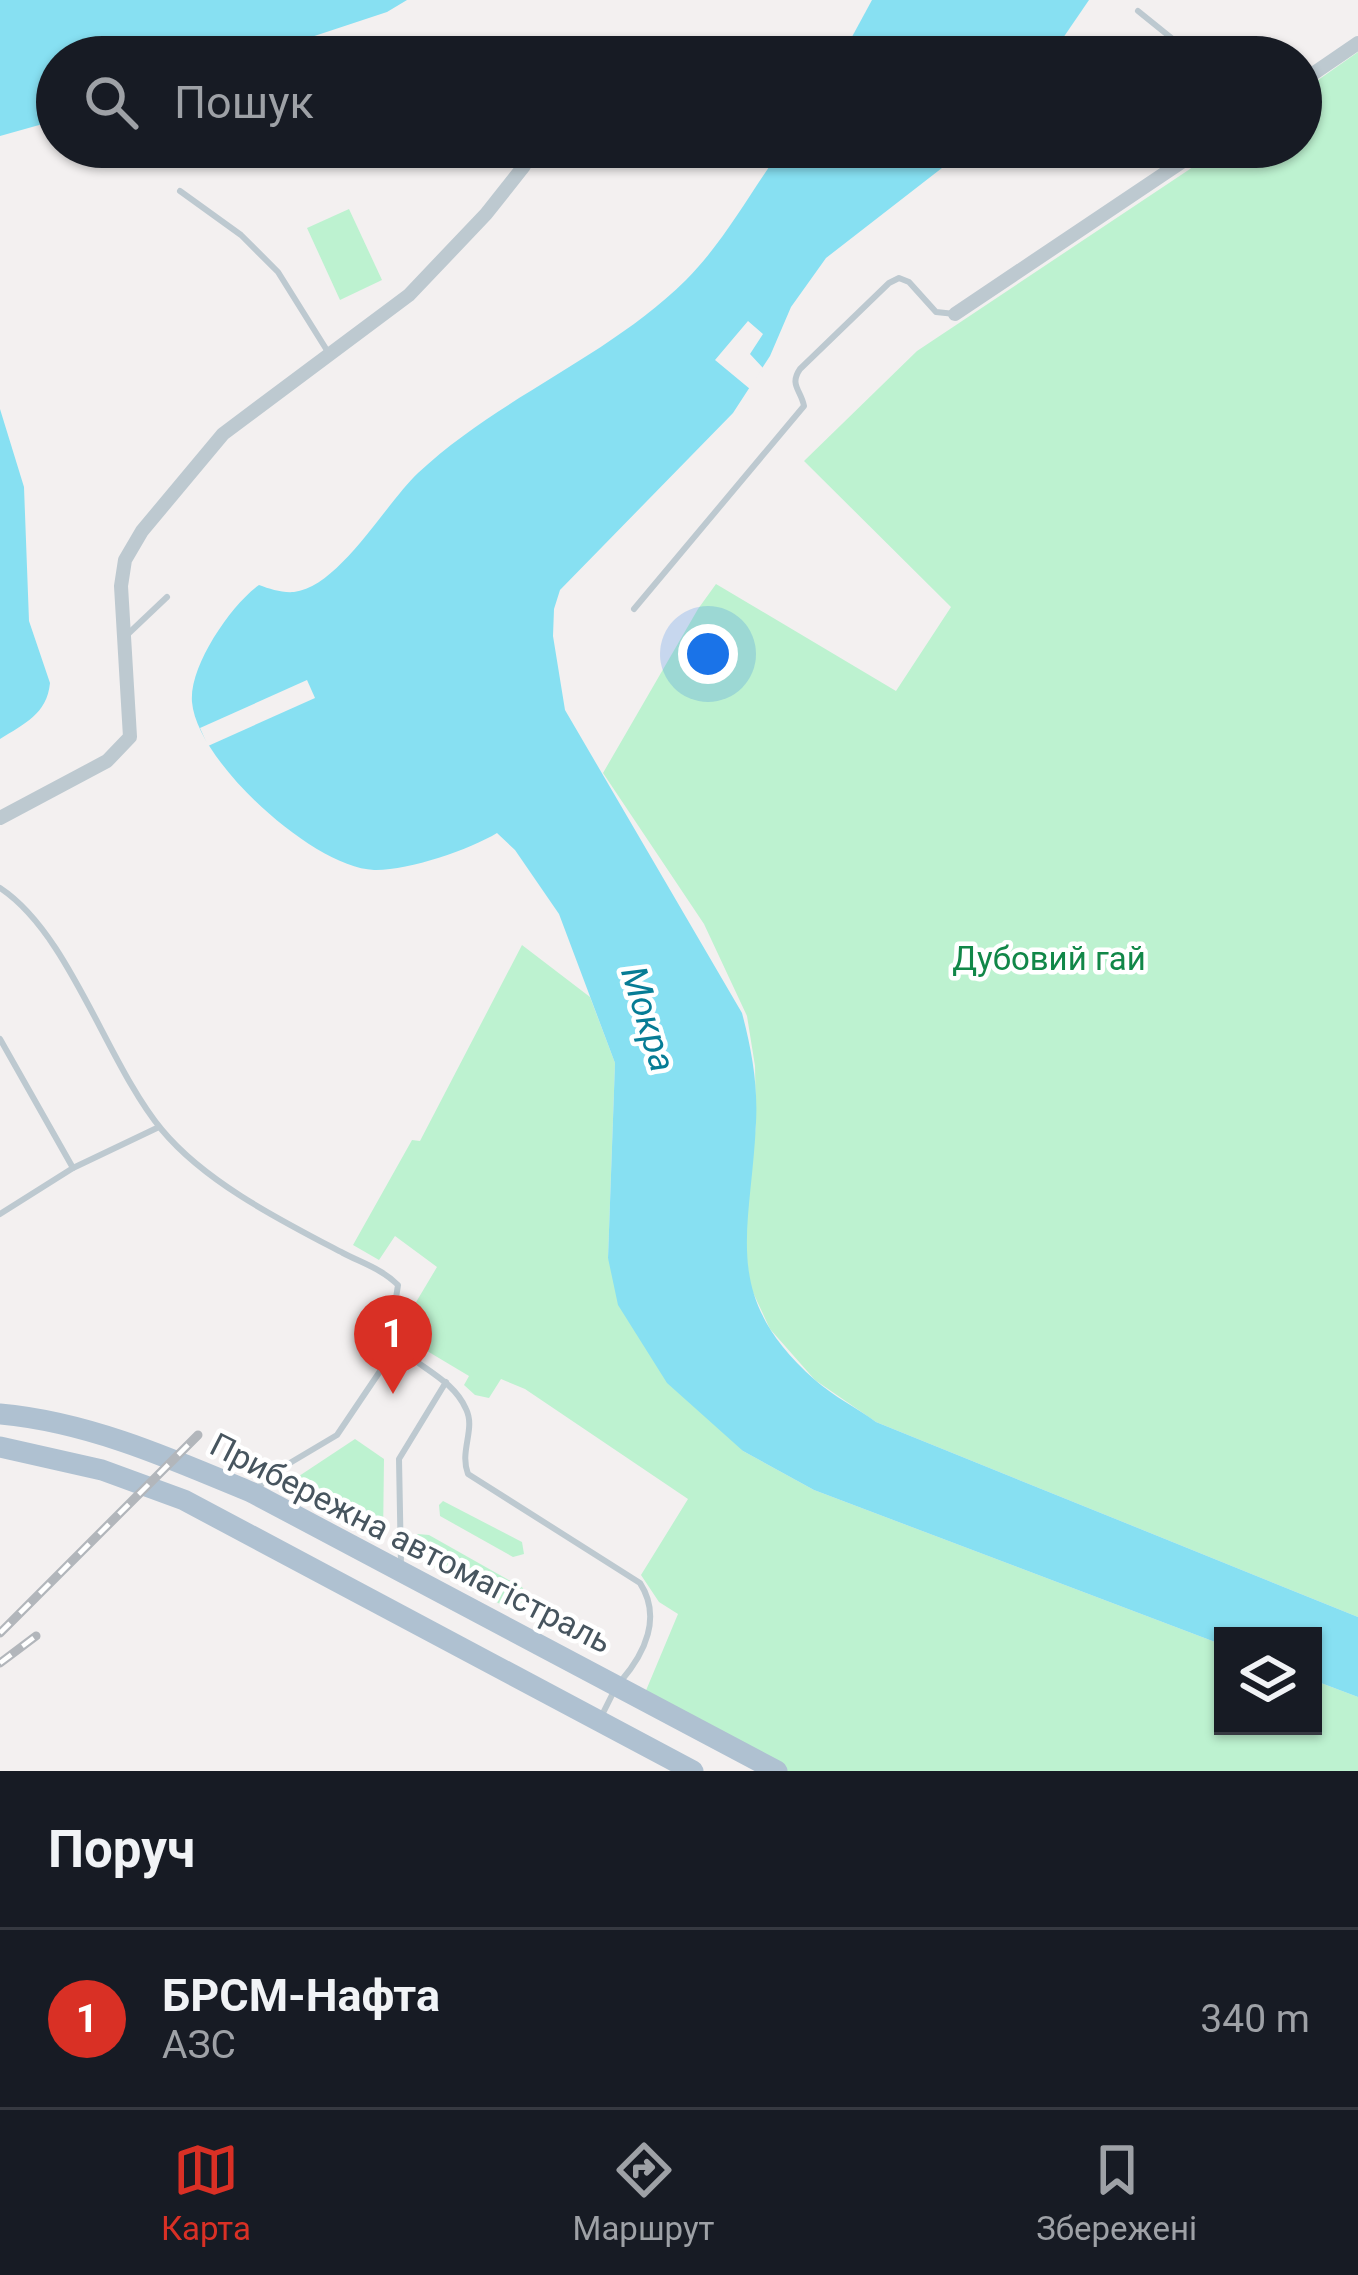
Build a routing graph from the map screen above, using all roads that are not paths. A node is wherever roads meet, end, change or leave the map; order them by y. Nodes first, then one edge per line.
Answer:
1 (1138, 11) dead end
2 (1169, 36) edge
3 (1358, 43) edge
4 (1322, 68) edge
5 (522, 168) edge
6 (1173, 168) edge
7 (180, 191) dead end
8 (955, 314) joint
9 (328, 352) junction
10 (167, 597) dead end
11 (634, 609) dead end
12 (126, 635) junction
13 (0, 818) edge
14 (0, 888) edge
15 (0, 1039) edge
16 (160, 1127) junction
17 (73, 1168) junction
18 (0, 1214) edge
19 (397, 1346) junction
20 (447, 1382) junction
21 (0, 1414) edge
22 (0, 1447) edge
23 (253, 1493) junction
24 (401, 1569) junction
25 (584, 1667) junction
26 (617, 1685) junction
27 (642, 1700) junction
28 (566, 1701) junction
29 (599, 1721) junction
30 (623, 1734) junction
31 (693, 1771) edge
32 (777, 1771) edge

1 - 2 lane
3 - 4 street
5 - 9 street
6 - 8 street
7 - 9 lane
8 - 11 lane
9 - 12 street
10 - 12 lane
12 - 13 street
14 - 16 lane
15 - 17 lane
16 - 17 lane
16 - 19 lane
17 - 18 lane
19 - 20 lane
19 - 23 lane
20 - 24 lane
20 - 26 lane
21 - 23 main road, Прибережна автомагістраль
22 - 28 main road, Прибережна автомагістраль
23 - 24 main road, Прибережна автомагістраль
24 - 25 main road, Прибережна автомагістраль
25 - 26 main road, Прибережна автомагістраль
25 - 28 main road
26 - 27 main road, Прибережна автомагістраль
26 - 29 lane
27 - 30 main road
27 - 32 main road, Прибережна автомагістраль
28 - 29 main road, Прибережна автомагістраль
29 - 30 main road, Прибережна автомагістраль
30 - 31 main road, Прибережна автомагістраль

